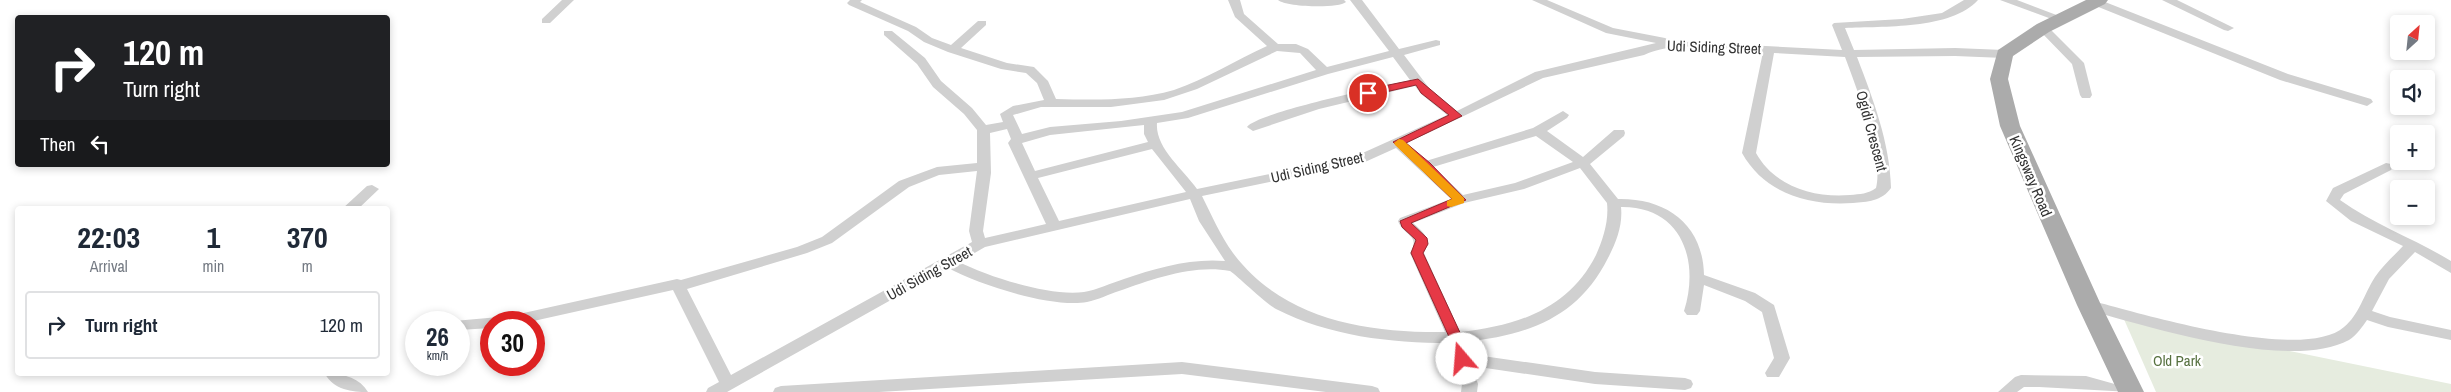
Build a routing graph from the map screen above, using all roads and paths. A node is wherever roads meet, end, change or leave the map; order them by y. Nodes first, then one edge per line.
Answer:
1 (568, 0) edge
2 (856, 0) edge
3 (1234, 0) edge
4 (1284, 0) edge
5 (1538, 0) edge
6 (1972, 0) edge
7 (2006, 0) edge
8 (2168, 0) edge
9 (1338, 1) edge
10 (1355, 1) edge
11 (2097, 1) edge
12 (546, 21) dead end
13 (982, 23) dead end
14 (2052, 24) junction
15 (2228, 28) dead end
16 (888, 33) dead end
17 (1436, 43) dead end
18 (1678, 43) junction
19 (2194, 43) junction
20 (1275, 47) junction
21 (1769, 49) junction
22 (952, 50) junction
23 (1397, 54) junction
24 (1850, 54) junction
25 (2004, 54) junction
26 (2268, 63) dead end
27 (1324, 71) junction
28 (1418, 82) junction
29 (2086, 95) dead end
30 (1051, 102) junction
31 (2367, 102) dead end
32 (1563, 115) dead end
33 (1456, 116) junction
34 (1151, 121) junction
35 (1012, 124) junction
36 (1253, 127) dead end
37 (983, 130) junction
38 (1538, 131) junction
39 (1619, 133) dead end
40 (1018, 139) junction
41 (1398, 142) junction
42 (1157, 144) junction
43 (1583, 163) junction
44 (1426, 165) junction
45 (984, 166) junction
46 (2386, 167) dead end
47 (1032, 176) junction
48 (372, 189) dead end
49 (1194, 194) junction
50 (1460, 200) junction
51 (1614, 203) junction
52 (353, 206) edge
53 (1054, 226) junction
54 (980, 244) junction
55 (2412, 246) junction
56 (948, 262) junction
57 (1237, 267) junction
58 (2451, 268) edge
59 (1696, 277) junction
60 (679, 286) junction
61 (2089, 305) junction
62 (1692, 311) dead end
63 (2362, 314) junction
64 (470, 324) edge
65 (2451, 335) edge
66 (1456, 339) junction
67 (1462, 359) junction
68 (1773, 372) dead end
69 (336, 376) edge
70 (1685, 384) dead end
71 (721, 388) edge
72 (360, 392) edge
73 (781, 392) edge
74 (1372, 392) edge
75 (1469, 392) edge
76 (2006, 392) edge
77 (2123, 392) edge
78 (2131, 392) edge

1 - 12 street
2 - 22 street
3 - 20 street
4 - 9 street
5 - 18 street
6 - 24 street
7 - 14 street
8 - 15 street
9 - 10 street
10 - 23 street
11 - 14 main road
11 - 19 street
13 - 22 street
14 - 25 main road
14 - 29 street
16 - 37 street
17 - 23 street
18 - 21 street, Udi Siding Street
18 - 33 street, Udi Siding Street
19 - 26 street
19 - 31 street
20 - 27 street
20 - 30 street
21 - 24 street, Udi Siding Street
21 - 24 street, Ogidi Crescent
22 - 30 street
23 - 27 street
23 - 28 street
24 - 25 street, Udi Siding Street
25 - 61 main road, Kingsway Road
27 - 34 street
28 - 33 street
28 - 36 street
30 - 35 street
32 - 38 street
33 - 41 street, Udi Siding Street
34 - 40 street
34 - 42 street
35 - 37 street
35 - 40 street
37 - 45 street
38 - 43 street
38 - 44 street
39 - 43 street
40 - 47 street
41 - 44 street
41 - 49 street, Udi Siding Street
42 - 47 street
42 - 49 street
43 - 50 street
43 - 51 street
44 - 50 street
45 - 54 street
45 - 60 street
46 - 55 street
47 - 53 street
48 - 52 street
49 - 53 street, Udi Siding Street
49 - 57 street
50 - 66 street
51 - 59 street
51 - 66 street
53 - 54 street, Udi Siding Street
54 - 56 street, Udi Siding Street
55 - 58 street
55 - 63 street
56 - 57 street
56 - 71 street, Udi Siding Street
57 - 66 street
59 - 62 street
59 - 68 street
60 - 64 street
60 - 71 street
61 - 63 street
61 - 78 main road, Kingsway Road
63 - 65 street
66 - 67 street
67 - 70 street
67 - 75 street
69 - 72 street
73 - 74 street
76 - 77 street

